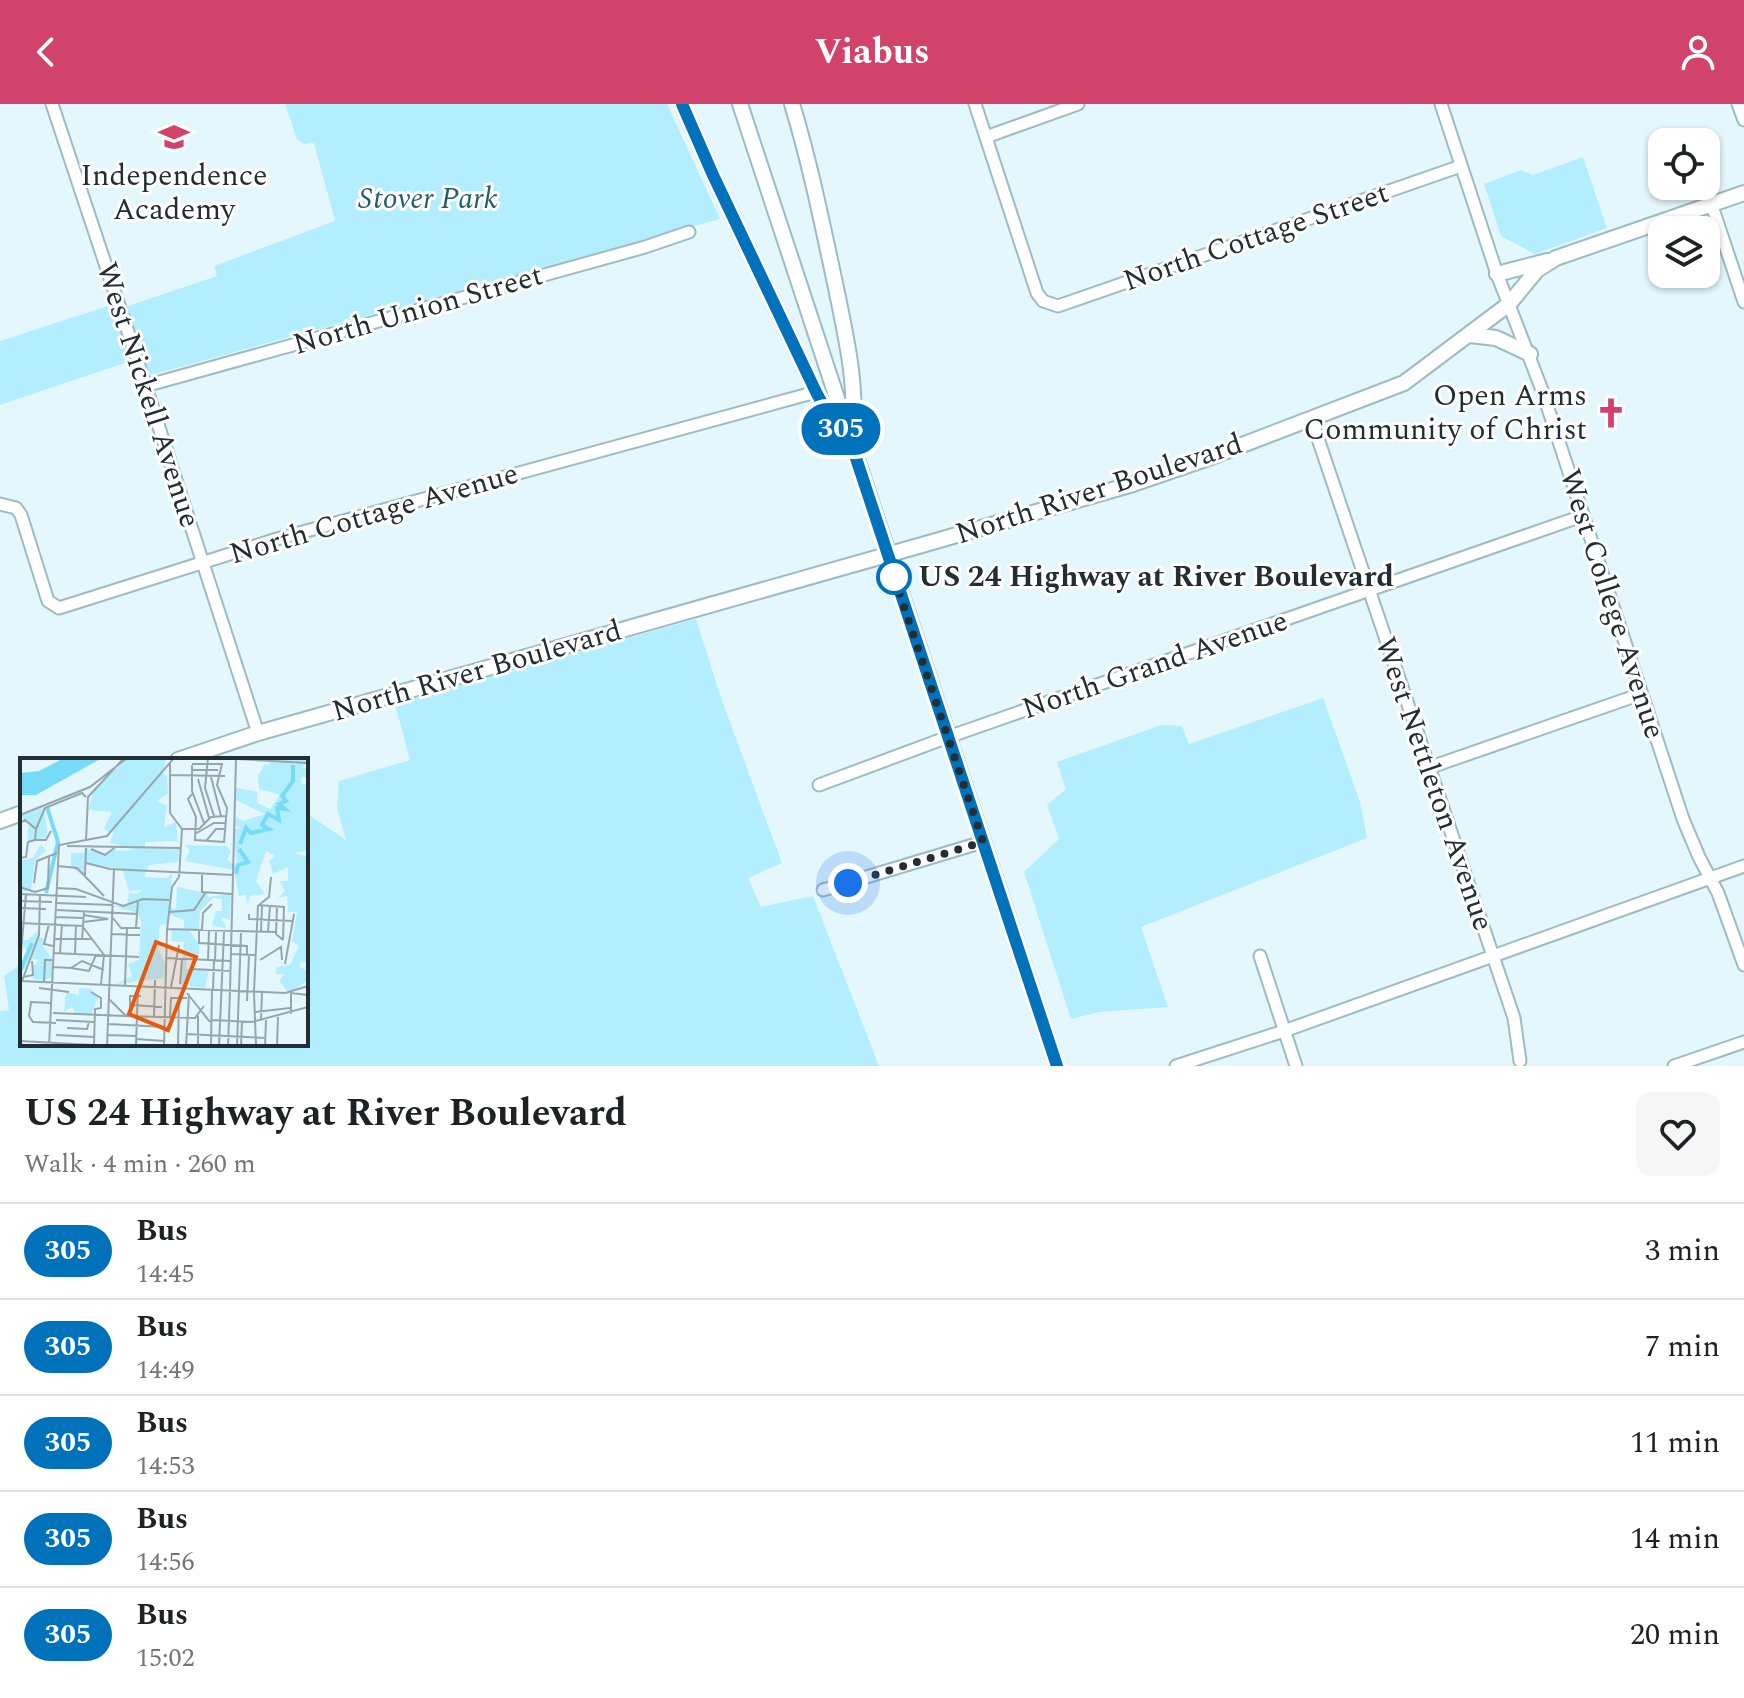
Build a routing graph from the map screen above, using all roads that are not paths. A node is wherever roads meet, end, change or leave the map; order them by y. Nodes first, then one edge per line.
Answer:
1 (52, 104) edge
2 (682, 104) edge
3 (740, 104) edge
4 (792, 104) edge
5 (975, 104) edge
6 (1078, 104) edge
7 (1441, 104) edge
8 (1738, 104) edge
9 (1744, 120) edge
10 (986, 137) junction
11 (1461, 166) junction
12 (1744, 193) edge
13 (1712, 206) junction
14 (689, 232) dead end
15 (1551, 261) junction
16 (1497, 274) junction
17 (1744, 302) edge
18 (1509, 304) junction
19 (1470, 335) junction
20 (1530, 354) junction
21 (145, 386) junction
22 (816, 392) junction
23 (1311, 418) junction
24 (851, 443) junction
25 (0, 504) edge
26 (1582, 516) junction
27 (887, 555) junction
28 (203, 562) junction
29 (1368, 591) junction
30 (1641, 694) junction
31 (258, 733) junction
32 (948, 737) junction
33 (184, 758) edge
34 (1428, 768) junction
35 (819, 785) dead end
36 (20, 814) edge
37 (0, 821) edge
38 (983, 842) junction
39 (1744, 866) edge
40 (1712, 878) junction
41 (823, 890) dead end
42 (1493, 955) junction
43 (1260, 956) dead end
44 (1744, 965) edge
45 (1284, 1031) junction
46 (1744, 1042) edge
47 (1520, 1061) dead end
48 (1057, 1066) edge
49 (1176, 1066) edge
50 (1296, 1066) edge
51 (1674, 1066) edge

1 - 21 street, West Nickell Avenue
2 - 22 main road
3 - 24 main road
4 - 24 main road
5 - 10 street
6 - 10 street
7 - 11 street, West College Avenue
8 - 9 street
10 - 11 street, North Cottage Street
11 - 16 street, West College Avenue
12 - 13 main road, North River Boulevard
13 - 15 main road, North River Boulevard
13 - 17 street
14 - 21 street, North Union Street
15 - 16 main road
15 - 18 main road, North River Boulevard
16 - 18 street, West College Avenue
18 - 19 main road, North River Boulevard
18 - 20 street, West College Avenue
19 - 20 main road
19 - 23 main road, North River Boulevard
20 - 26 street, West College Avenue
21 - 28 street, West Nickell Avenue
22 - 24 main road
22 - 28 street, North Cottage Avenue
23 - 27 main road, North River Boulevard
23 - 29 street, West Nettleton Avenue
24 - 27 main road
25 - 28 street, North Cottage Avenue
26 - 29 street, North Grand Avenue
26 - 30 street, West College Avenue
27 - 31 main road, North River Boulevard
27 - 32 main road
28 - 31 street, West Nickell Avenue
29 - 32 street, North Grand Avenue
29 - 34 street, West Nettleton Avenue
30 - 34 street
30 - 40 street, West College Avenue
31 - 33 main road, North River Boulevard
32 - 35 street, North Grand Avenue
32 - 38 main road
34 - 42 street, West Nettleton Avenue
36 - 37 main road
38 - 41 street
38 - 48 main road
39 - 40 street
40 - 42 street
40 - 44 street, West College Avenue
42 - 45 street
42 - 47 street, West Nettleton Avenue
43 - 45 street
45 - 49 street
45 - 50 street
46 - 51 street

